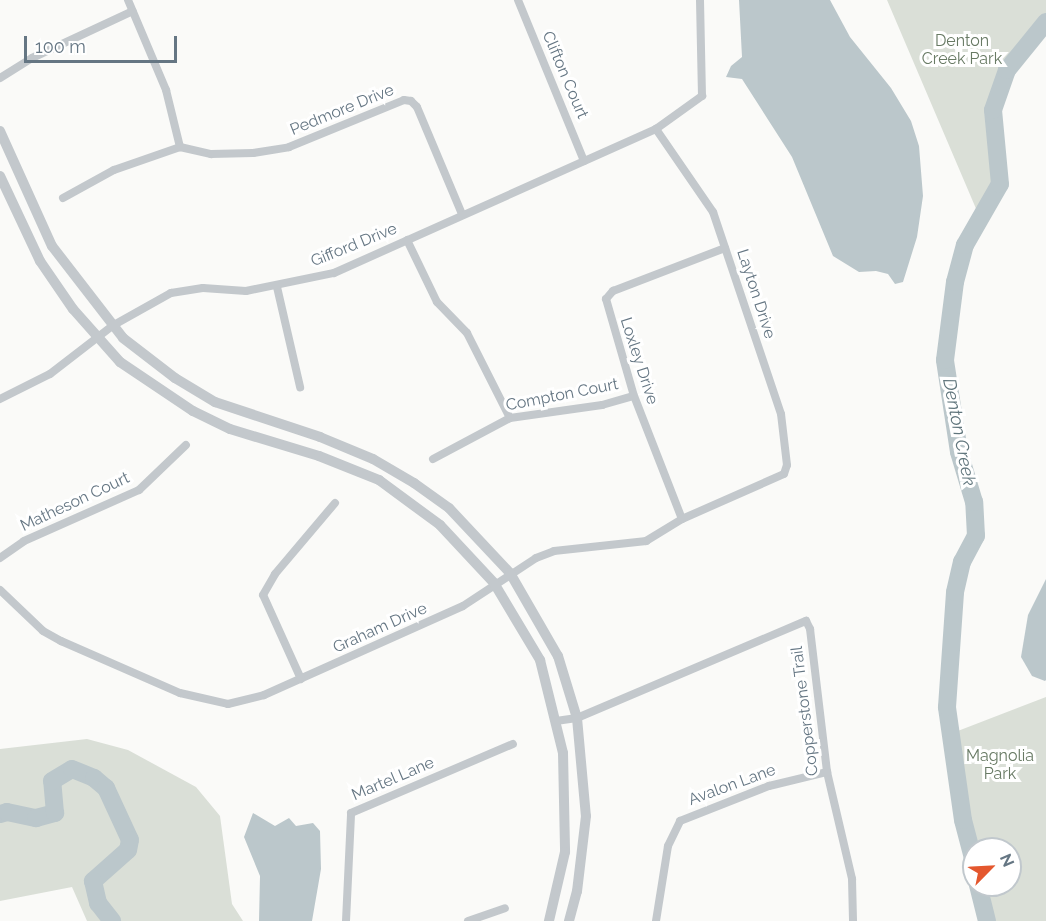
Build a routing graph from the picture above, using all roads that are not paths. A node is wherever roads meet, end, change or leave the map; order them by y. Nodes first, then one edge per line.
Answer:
1 (128, 0) edge
2 (518, 0) edge
3 (700, 0) edge
4 (133, 11) junction
5 (0, 78) edge
6 (656, 129) junction
7 (0, 131) edge
8 (180, 147) junction
9 (584, 160) junction
10 (0, 176) edge
11 (63, 198) dead end
12 (462, 214) junction
13 (407, 240) junction
14 (725, 248) junction
15 (277, 287) junction
16 (112, 326) junction
17 (97, 336) junction
18 (300, 387) dead end
19 (634, 396) junction
20 (0, 399) edge
21 (510, 418) junction
22 (186, 446) dead end
23 (433, 459) dead end
24 (777, 478) joint
25 (335, 503) dead end
26 (682, 519) junction
27 (0, 558) edge
28 (510, 573) junction
29 (494, 583) junction
30 (0, 590) edge
31 (301, 678) junction
32 (577, 718) junction
33 (556, 721) junction
34 (513, 744) dead end
35 (827, 772) junction
36 (505, 908) dead end
37 (346, 921) edge
38 (468, 921) edge
39 (549, 921) edge
40 (569, 921) edge
41 (656, 921) edge
42 (853, 921) edge

1 - 4 street
2 - 9 street, Clifton Court
3 - 6 street, Gifford Drive
4 - 5 street
4 - 8 street
6 - 9 street, Gifford Drive
6 - 14 street, Layton Drive
7 - 16 street
8 - 11 street
8 - 12 street, Pedmore Drive
9 - 12 street, Gifford Drive
10 - 17 street
12 - 13 street, Gifford Drive
13 - 15 street, Gifford Drive
13 - 21 street
14 - 19 street, Loxley Drive
14 - 24 street, Layton Drive
15 - 16 street, Gifford Drive
15 - 18 street
16 - 17 street, Gifford Drive
16 - 28 street
17 - 20 street, Gifford Drive
17 - 29 street
19 - 21 street, Compton Court
19 - 26 street, Loxley Drive
21 - 23 street, Compton Court
22 - 27 street, Matheson Court
24 - 26 street, Graham Drive
25 - 31 street
26 - 28 street, Graham Drive
28 - 29 street, Graham Drive
28 - 32 street
29 - 31 street, Graham Drive
29 - 33 street
30 - 31 street, Graham Drive
32 - 33 street, Copperstone Trail
32 - 35 street, Copperstone Trail
32 - 40 street
33 - 39 street
34 - 37 street, Martel Lane
35 - 41 street, Avalon Lane
35 - 42 street, Copperstone Trail
36 - 38 street

